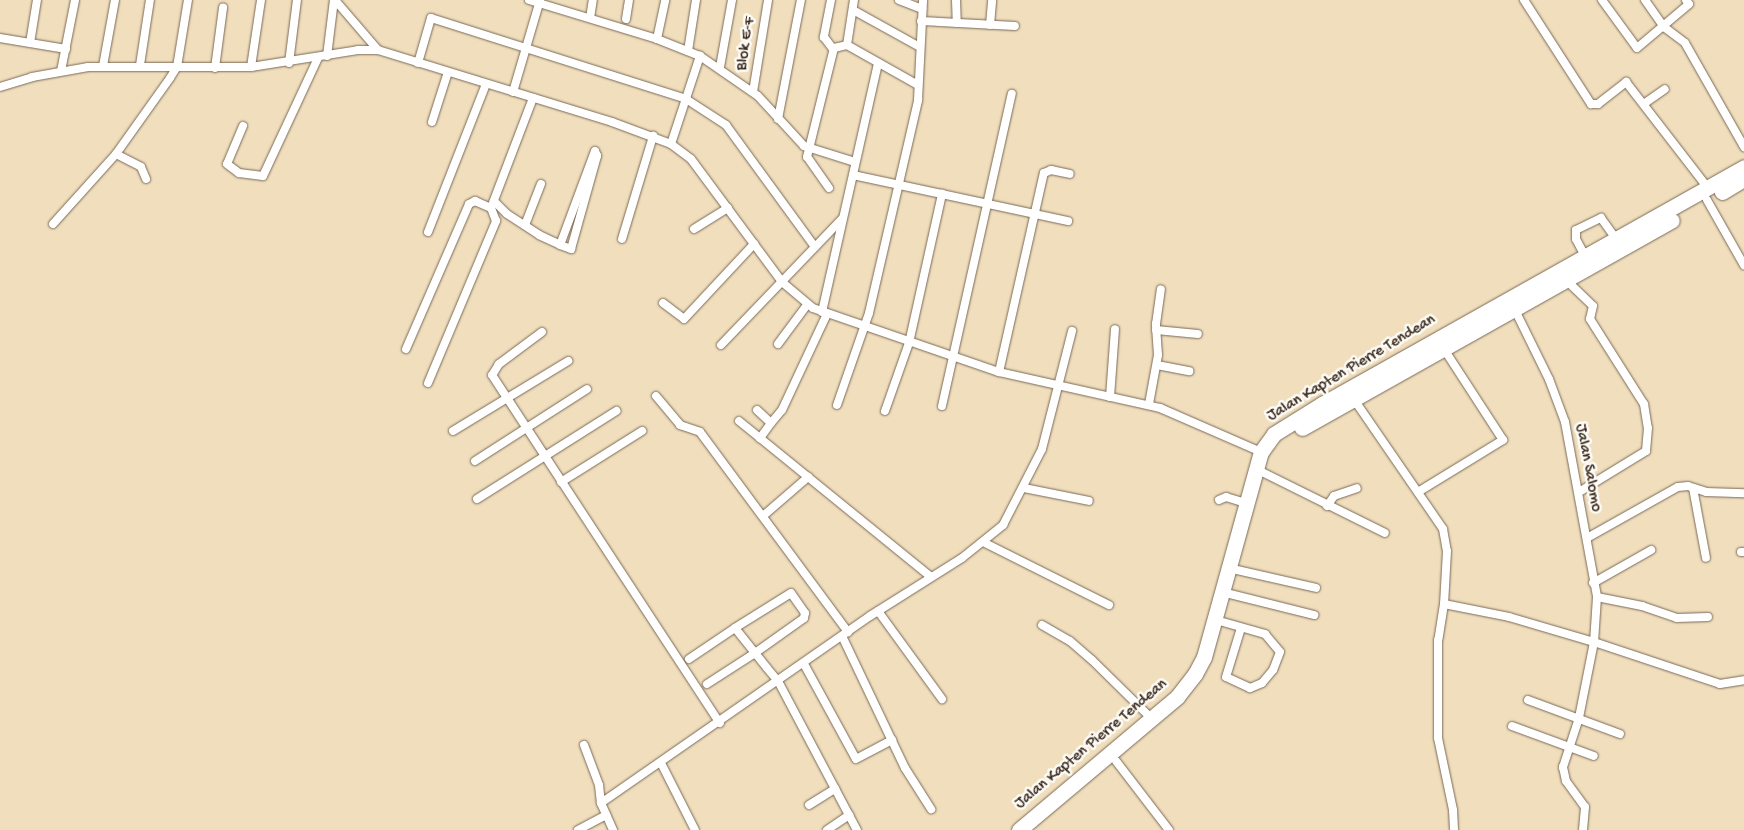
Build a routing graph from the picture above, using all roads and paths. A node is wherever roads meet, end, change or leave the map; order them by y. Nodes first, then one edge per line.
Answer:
1 (37, 0) edge
2 (75, 0) edge
3 (115, 0) edge
4 (150, 0) edge
5 (188, 0) edge
6 (261, 0) edge
7 (297, 0) edge
8 (334, 0) edge
9 (529, 0) edge
10 (593, 0) edge
11 (629, 0) edge
12 (665, 0) edge
13 (696, 0) edge
14 (732, 0) edge
15 (768, 0) edge
16 (801, 0) edge
17 (831, 0) edge
18 (854, 0) edge
19 (899, 0) edge
20 (923, 0) edge
21 (956, 0) edge
22 (992, 0) edge
23 (1524, 0) edge
24 (1602, 0) edge
25 (1645, 0) edge
26 (1686, 0) edge
27 (540, 2) edge
28 (223, 8) dead end
29 (922, 9) junction
30 (852, 10) junction
31 (590, 18) junction
32 (626, 19) dead end
33 (921, 20) junction
34 (957, 23) junction
35 (990, 25) junction
36 (1015, 26) dead end
37 (1664, 27) junction
38 (0, 38) edge
39 (658, 40) junction
40 (30, 43) junction
41 (847, 45) junction
42 (918, 46) junction
43 (526, 48) junction
44 (66, 49) junction
45 (833, 49) junction
46 (378, 50) junction
47 (688, 51) junction
48 (328, 56) junction
49 (700, 56) junction
50 (318, 58) junction
51 (878, 62) junction
52 (289, 63) junction
53 (418, 63) junction
54 (140, 65) junction
55 (103, 66) junction
56 (177, 67) junction
57 (251, 67) junction
58 (720, 67) junction
59 (214, 68) junction
60 (61, 71) junction
61 (448, 72) junction
62 (486, 84) junction
63 (918, 85) junction
64 (0, 87) edge
65 (1665, 89) dead end
66 (512, 92) junction
67 (753, 92) junction
68 (1012, 94) dead end
69 (533, 98) junction
70 (686, 99) junction
71 (1645, 103) junction
72 (778, 119) junction
73 (432, 122) dead end
74 (243, 126) dead end
75 (653, 136) junction
76 (671, 144) junction
77 (1744, 147) edge
78 (809, 149) junction
79 (116, 154) junction
80 (855, 162) junction
81 (1744, 167) edge
82 (1070, 174) dead end
83 (853, 175) junction
84 (146, 179) dead end
85 (1744, 179) edge
86 (541, 184) dead end
87 (898, 185) junction
88 (829, 188) dead end
89 (942, 194) junction
90 (1707, 194) junction
91 (988, 204) junction
92 (493, 205) junction
93 (728, 208) junction
94 (1035, 213) junction
95 (842, 220) junction
96 (1068, 221) dead end
97 (53, 224) dead end
98 (525, 225) junction
99 (694, 228) dead end
100 (428, 232) dead end
101 (622, 239) dead end
102 (1616, 239) junction
103 (754, 244) junction
104 (560, 245) junction
105 (815, 247) junction
106 (1586, 256) junction
107 (1744, 266) edge
108 (1566, 280) junction
109 (782, 282) junction
110 (1161, 289) dead end
111 (1538, 290) junction
112 (663, 304) dead end
113 (807, 305) junction
114 (1514, 308) junction
115 (824, 313) junction
116 (866, 328) junction
117 (1116, 330) dead end
118 (1156, 330) junction
119 (1072, 331) dead end
120 (542, 332) dead end
121 (1198, 334) dead end
122 (909, 343) junction
123 (778, 344) dead end
124 (721, 345) dead end
125 (406, 349) dead end
126 (1444, 349) junction
127 (953, 358) junction
128 (568, 360) dead end
129 (1156, 365) junction
130 (1399, 367) junction
131 (1189, 371) dead end
132 (999, 372) junction
133 (428, 383) dead end
134 (1058, 388) junction
135 (587, 389) dead end
136 (656, 396) dead end
137 (1110, 397) junction
138 (1353, 398) junction
139 (507, 400) junction
140 (1148, 404) junction
141 (837, 405) dead end
142 (942, 406) dead end
143 (756, 410) dead end
144 (616, 411) dead end
145 (886, 411) dead end
146 (739, 421) dead end
147 (770, 423) junction
148 (526, 429) junction
149 (642, 431) dead end
150 (453, 432) dead end
151 (760, 438) junction
152 (1261, 452) junction
153 (545, 457) junction
154 (475, 461) dead end
155 (1262, 472) junction
156 (808, 477) junction
157 (561, 482) junction
158 (1024, 488) junction
159 (1357, 488) dead end
160 (1693, 488) junction
161 (1418, 492) junction
162 (1579, 492) junction
163 (1744, 494) edge
164 (477, 499) dead end
165 (1089, 500) dead end
166 (1219, 500) dead end
167 (1246, 503) junction
168 (1326, 506) junction
169 (763, 516) junction
170 (1385, 533) dead end
171 (1587, 538) junction
172 (983, 542) junction
173 (1651, 550) dead end
174 (1236, 552) junction
175 (1706, 558) dead end
176 (1237, 570) junction
177 (930, 576) junction
178 (1593, 583) junction
179 (1316, 588) dead end
180 (1230, 594) junction
181 (1597, 597) junction
182 (1444, 604) junction
183 (1109, 605) dead end
184 (878, 611) junction
185 (1314, 615) dead end
186 (1708, 617) dead end
187 (1224, 622) junction
188 (1042, 625) dead end
189 (734, 628) junction
190 (1241, 628) junction
191 (845, 634) junction
192 (1594, 642) junction
193 (755, 653) junction
194 (688, 659) dead end
195 (804, 664) junction
196 (1744, 680) edge
197 (778, 681) junction
198 (707, 684) dead end
199 (942, 700) dead end
200 (1528, 700) dead end
201 (1579, 718) junction
202 (1152, 719) junction
203 (720, 723) junction
204 (1512, 726) dead end
205 (1620, 734) dead end
206 (892, 740) junction
207 (584, 745) dead end
208 (1569, 747) junction
209 (1594, 756) dead end
210 (1116, 761) junction
211 (661, 763) junction
212 (1078, 786) junction
213 (835, 789) junction
214 (601, 803) junction
215 (809, 805) dead end
216 (931, 809) dead end
217 (606, 815) junction
218 (849, 815) junction
219 (578, 830) edge
220 (613, 830) edge
221 (695, 830) edge
222 (827, 830) edge
223 (857, 830) edge
224 (1019, 830) edge
225 (1031, 830) edge
226 (1169, 830) edge
227 (1454, 830) edge
228 (1583, 830) edge

1 - 40 street
2 - 44 street
3 - 55 street
4 - 54 street
5 - 56 street
6 - 57 street
7 - 52 street
8 - 46 street
8 - 48 street
9 - 27 street
10 - 31 street
11 - 32 street
12 - 39 street
13 - 47 street
14 - 58 street
15 - 67 street, Blok E-F
16 - 72 street
17 - 45 street
18 - 30 street
19 - 29 street
20 - 29 street
21 - 34 street
22 - 35 street
23 - 71 street
24 - 37 street
25 - 37 street
26 - 37 street
27 - 31 street
27 - 43 street
28 - 59 street
29 - 33 street
30 - 41 street
30 - 42 street
31 - 39 street
33 - 34 street
33 - 42 street
34 - 35 street
35 - 36 street
37 - 77 street
38 - 40 street
39 - 47 street
40 - 44 street
41 - 45 street
41 - 51 street
42 - 63 street
43 - 53 street
43 - 66 street
43 - 70 street
44 - 60 street
45 - 78 street
46 - 48 street
46 - 53 street
47 - 49 street
48 - 50 street
49 - 58 street
49 - 70 street
50 - 52 street
50 - 74 street
51 - 63 street
51 - 80 street
52 - 57 street
53 - 61 street
54 - 55 street
54 - 56 street
55 - 60 street
56 - 59 street
56 - 79 street
57 - 59 street
58 - 67 street
60 - 64 street
61 - 62 street
61 - 73 street
62 - 66 street
62 - 100 street
63 - 87 street
65 - 71 street
66 - 69 street
67 - 72 street
68 - 91 street
69 - 75 street
69 - 92 street
70 - 76 street
70 - 105 street
71 - 90 street
72 - 78 street
75 - 76 street
75 - 101 street
76 - 93 street
78 - 80 street
78 - 88 street
79 - 84 street
79 - 97 street
80 - 83 street
81 - 90 highway, Jalan Kapten Pierre Tendean
82 - 94 street
83 - 87 street
83 - 95 street
85 - 90 highway, Jalan Kapten Pierre Tendean
86 - 98 street
87 - 89 street
87 - 116 street
89 - 91 street
89 - 122 street
90 - 102 highway, Jalan Kapten Pierre Tendean
90 - 107 street
90 - 108 highway, Jalan Kapten Pierre Tendean
91 - 94 street
91 - 127 street
92 - 98 street
92 - 125 street
92 - 133 street
93 - 99 street
93 - 103 street
94 - 96 street
94 - 132 street
95 - 105 street
95 - 115 street
98 - 104 street
102 - 106 highway, Jalan Kapten Pierre Tendean
102 - 106 street
103 - 109 street
103 - 112 street
104 - 104 street
105 - 109 street
106 - 111 highway, Jalan Kapten Pierre Tendean
108 - 111 highway, Jalan Kapten Pierre Tendean
108 - 162 street
109 - 113 street
109 - 124 street
110 - 118 street
111 - 114 highway, Jalan Kapten Pierre Tendean
111 - 130 highway, Jalan Kapten Pierre Tendean
113 - 115 street
113 - 123 street
114 - 126 highway, Jalan Kapten Pierre Tendean
114 - 162 street, Jalan Salomo
115 - 116 street
115 - 147 street
116 - 122 street
116 - 141 street
117 - 137 street
118 - 121 street
118 - 129 street
119 - 134 street
120 - 139 street
122 - 127 street
122 - 145 street
126 - 130 highway, Jalan Kapten Pierre Tendean
126 - 161 street
127 - 132 street
127 - 142 street
128 - 139 street
129 - 131 street
129 - 140 street
130 - 138 highway, Jalan Kapten Pierre Tendean
130 - 152 highway, Jalan Kapten Pierre Tendean
132 - 134 street
134 - 137 street
134 - 158 street
135 - 148 street
136 - 169 street
137 - 140 street
138 - 155 highway, Jalan Kapten Pierre Tendean
138 - 161 street
139 - 148 street
139 - 150 street
140 - 152 street
143 - 147 street
144 - 153 street
146 - 151 street
147 - 151 street
148 - 153 street
148 - 154 street
149 - 157 street
151 - 156 street
152 - 167 highway, Jalan Kapten Pierre Tendean
153 - 157 street
153 - 164 street
155 - 168 street
155 - 174 highway, Jalan Kapten Pierre Tendean
156 - 169 street
156 - 177 street
157 - 203 street
158 - 165 street
158 - 172 street
159 - 168 street
160 - 163 street
160 - 171 street
160 - 175 street
161 - 182 street
162 - 171 street, Jalan Salomo
166 - 167 street
167 - 174 highway, Jalan Kapten Pierre Tendean
168 - 170 street
169 - 191 street
171 - 178 street, Jalan Salomo
172 - 177 street
172 - 183 street
173 - 178 street
174 - 176 highway, Jalan Kapten Pierre Tendean
174 - 202 highway, Jalan Kapten Pierre Tendean
176 - 179 street
176 - 180 highway, Jalan Kapten Pierre Tendean
177 - 184 street
178 - 181 street, Jalan Salomo
180 - 185 street
180 - 187 highway, Jalan Kapten Pierre Tendean
181 - 186 street
181 - 192 street, Jalan Salomo
182 - 192 street
182 - 227 street
184 - 191 street
184 - 199 street
187 - 190 street
187 - 210 highway, Jalan Kapten Pierre Tendean
188 - 202 street
189 - 193 street
189 - 193 street
189 - 194 street
190 - 190 street
191 - 195 street
191 - 206 street
192 - 196 street
192 - 201 street, Jalan Salomo
193 - 197 street
193 - 198 street
195 - 197 street
195 - 206 street
197 - 203 street
197 - 213 street
200 - 201 street
201 - 205 street
201 - 208 street, Jalan Salomo
202 - 212 highway, Jalan Kapten Pierre Tendean
203 - 211 street
204 - 208 street
206 - 216 street
207 - 214 street
208 - 209 street
208 - 228 street, Jalan Salomo
210 - 212 highway, Jalan Kapten Pierre Tendean
210 - 226 street
211 - 214 street
211 - 221 street
212 - 224 highway, Jalan Kapten Pierre Tendean
212 - 225 highway, Jalan Kapten Pierre Tendean
213 - 215 street
213 - 218 street
214 - 217 street
217 - 219 street
217 - 220 street
218 - 222 street
218 - 223 street

